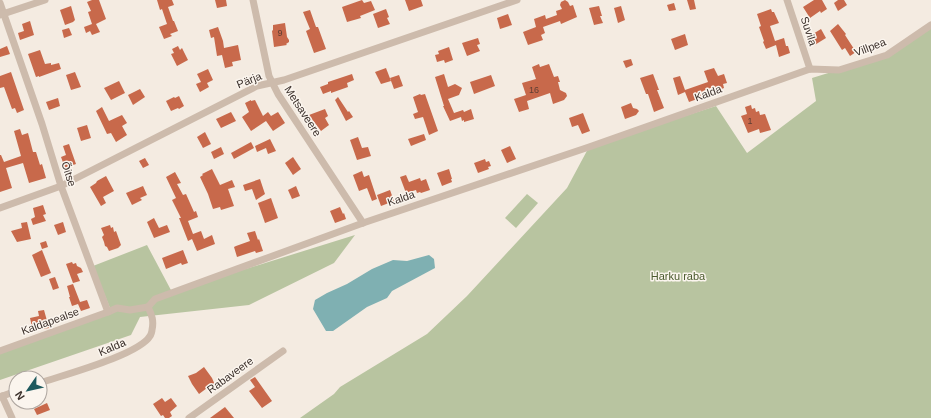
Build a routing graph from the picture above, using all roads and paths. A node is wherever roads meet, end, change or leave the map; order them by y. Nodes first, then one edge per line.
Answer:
1 (45, 0) edge
2 (253, 0) edge
3 (517, 0) edge
4 (796, 0) edge
5 (788, 2) edge
6 (0, 3) edge
7 (2, 15) edge
8 (931, 25) edge
9 (810, 69) junction
10 (272, 83) junction
11 (61, 186) junction
12 (0, 208) edge
13 (363, 223) junction
14 (148, 307) junction
15 (108, 312) junction
16 (283, 350) dead end
17 (0, 351) edge
18 (48, 380) edge
19 (1, 396) edge
20 (12, 418) edge
21 (189, 418) edge

1 - 7 street
2 - 10 street, Metsaveere
3 - 10 street, Pärja
4 - 5 street
5 - 9 street, Suvila
6 - 7 street, Õitse
7 - 11 street, Õitse
8 - 9 street, Villpea
9 - 13 street, Kalda
10 - 11 street, Pärja
10 - 13 street, Metsaveere
11 - 12 street, Pärja
11 - 15 street, Õitse
13 - 14 street, Kalda
14 - 15 street
14 - 18 street, Kalda
15 - 17 street, Kaldapealse
16 - 21 street, Rabaveere
19 - 20 street

